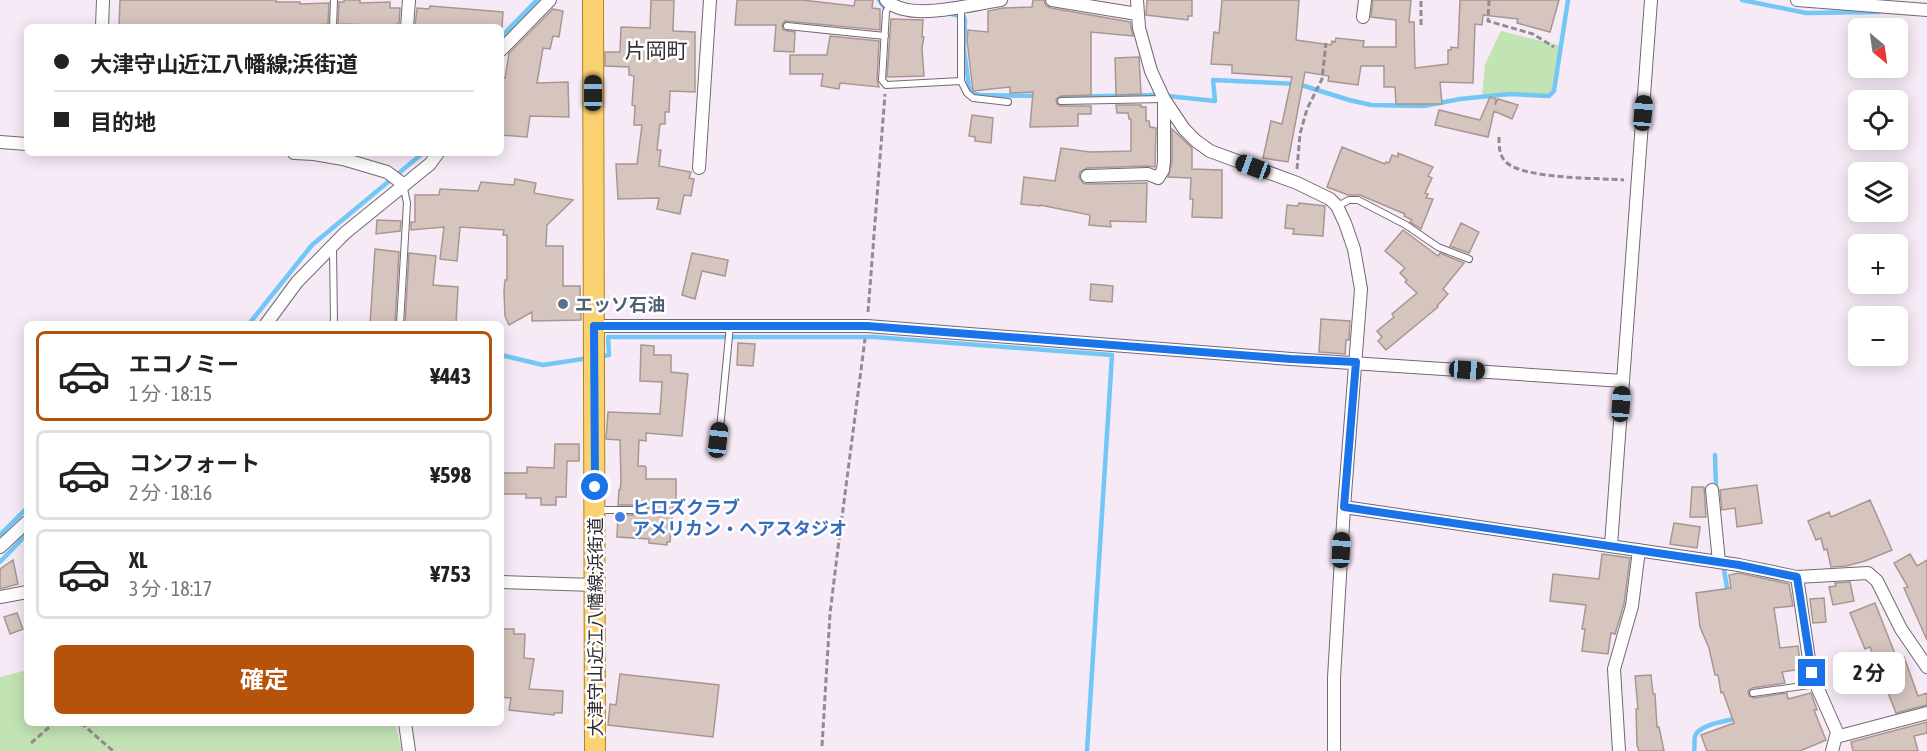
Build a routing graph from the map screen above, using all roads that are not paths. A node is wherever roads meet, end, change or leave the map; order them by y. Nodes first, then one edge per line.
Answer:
1 (103, 0) edge
2 (334, 0) edge
3 (409, 0) edge
4 (550, 0) edge
5 (592, 0) edge
6 (710, 0) edge
7 (1001, 0) edge
8 (1052, 0) edge
9 (1137, 0) edge
10 (1365, 0) edge
11 (1651, 0) edge
12 (1797, 0) edge
13 (888, 2) edge
14 (976, 2) edge
15 (961, 8) junction
16 (1927, 10) edge
17 (1137, 14) junction
18 (1363, 17) dead end
19 (102, 24) edge
20 (333, 24) edge
21 (407, 24) edge
22 (787, 26) dead end
23 (885, 36) junction
24 (504, 47) edge
25 (961, 81) junction
26 (1164, 99) junction
27 (1060, 101) dead end
28 (1008, 102) dead end
29 (0, 142) edge
30 (24, 144) edge
31 (333, 156) edge
32 (436, 156) edge
33 (699, 168) dead end
34 (1087, 176) dead end
35 (403, 184) junction
36 (1337, 206) junction
37 (333, 246) junction
38 (1469, 259) dead end
39 (269, 321) edge
40 (334, 321) edge
41 (400, 321) edge
42 (594, 326) junction
43 (730, 326) junction
44 (1356, 362) junction
45 (1623, 381) junction
46 (718, 440) dead end
47 (1712, 490) dead end
48 (1344, 507) junction
49 (595, 510) junction
50 (645, 510) dead end
51 (24, 525) edge
52 (1611, 545) junction
53 (0, 547) edge
54 (1639, 550) junction
55 (1719, 562) junction
56 (1797, 577) junction
57 (504, 582) edge
58 (594, 585) junction
59 (24, 593) edge
60 (0, 597) edge
61 (1927, 667) edge
62 (1816, 684) junction
63 (1753, 693) dead end
64 (1927, 713) edge
65 (406, 726) edge
66 (1836, 737) junction
67 (410, 751) edge
68 (595, 751) edge
69 (1334, 751) edge
70 (1619, 751) edge
71 (1832, 751) edge

1 - 19 street
2 - 20 lane
3 - 21 street
4 - 24 street
5 - 42 main road, 大津守山近江八幡線;浜街道
6 - 33 street
7 - 14 street
8 - 17 street
9 - 17 street
10 - 18 street
11 - 45 street
12 - 16 street
13 - 15 street
13 - 23 lane
14 - 15 street
15 - 25 lane
17 - 26 street
22 - 23 lane
23 - 25 lane
25 - 28 lane
26 - 27 lane
26 - 34 street
26 - 36 street
29 - 30 street
31 - 35 street
32 - 35 street
35 - 37 street
35 - 41 lane
36 - 38 lane
36 - 44 street
37 - 39 street
37 - 40 lane
42 - 43 street
42 - 49 main road, 大津守山近江八幡線;浜街道
43 - 44 street
43 - 46 lane
44 - 45 street
44 - 48 street
45 - 52 street
47 - 55 street
48 - 52 street
48 - 69 street
49 - 50 lane
49 - 58 main road, 大津守山近江八幡線;浜街道
51 - 53 street
52 - 54 street
54 - 55 street
54 - 70 street
55 - 56 street
56 - 61 street
56 - 62 street
57 - 58 street
58 - 68 main road, 大津守山近江八幡線;浜街道
59 - 60 street
62 - 63 lane
62 - 66 street
64 - 66 street
65 - 67 street
66 - 71 street

